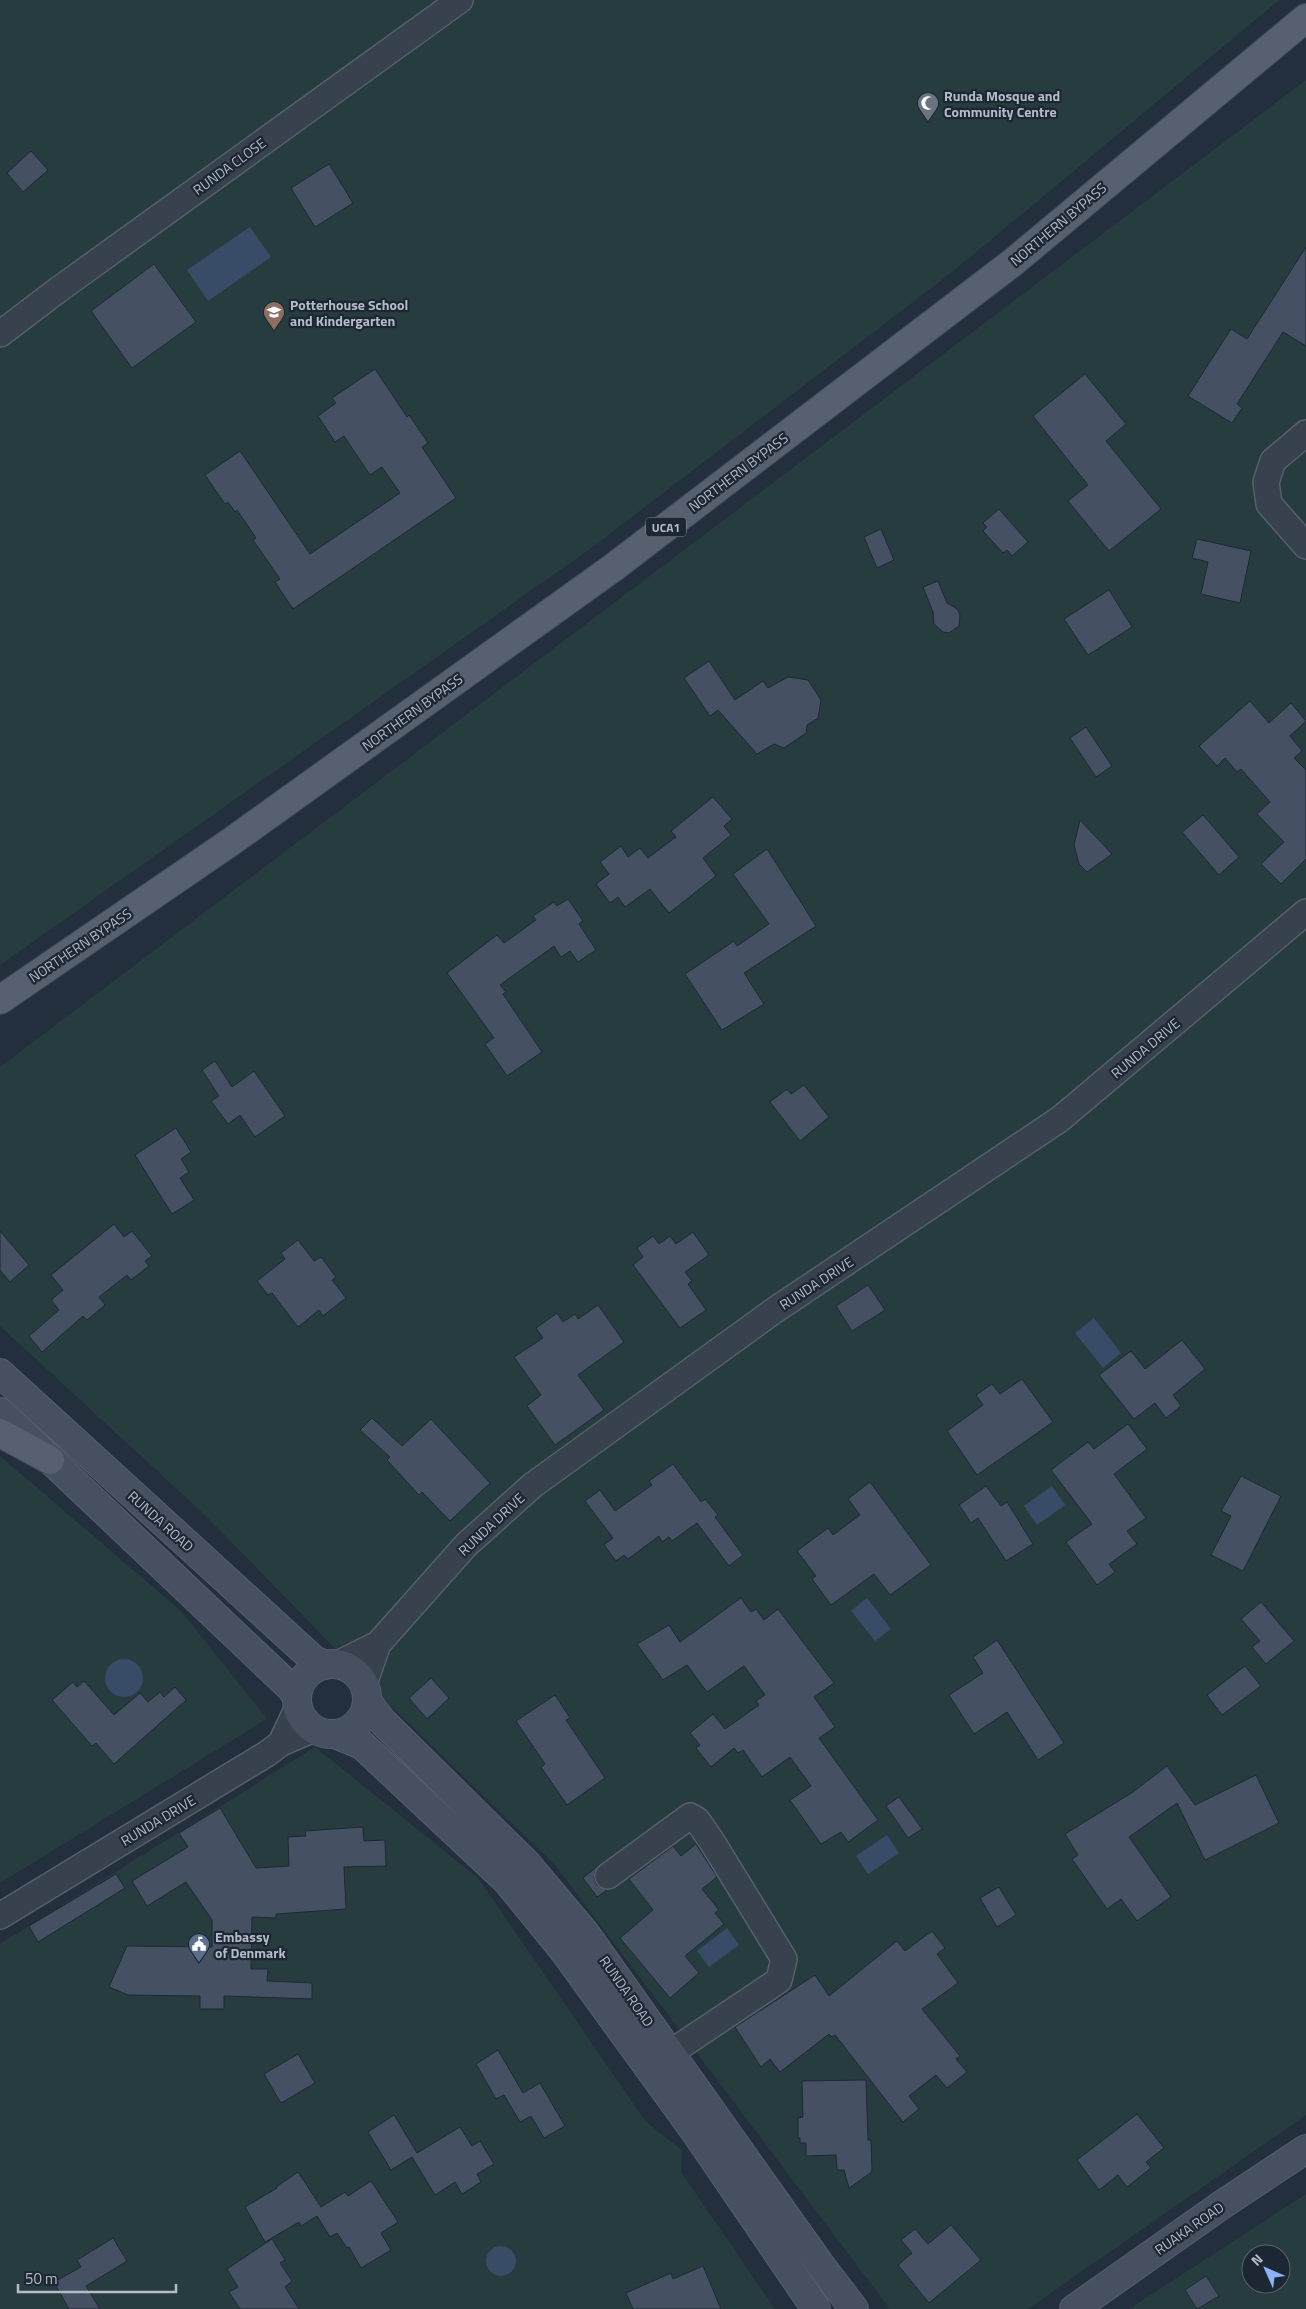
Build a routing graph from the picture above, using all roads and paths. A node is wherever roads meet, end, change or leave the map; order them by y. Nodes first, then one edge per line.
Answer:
1 (460, 0) edge
2 (1306, 18) edge
3 (0, 334) edge
4 (1306, 433) edge
5 (1306, 546) edge
6 (1306, 912) edge
7 (0, 1000) edge
8 (0, 1373) edge
9 (0, 1412) edge
10 (0, 1433) edge
11 (50, 1460) junction
12 (378, 1644) junction
13 (330, 1665) junction
14 (365, 1692) junction
15 (298, 1702) junction
16 (325, 1731) junction
17 (281, 1743) junction
18 (608, 1876) dead end
19 (0, 1916) edge
20 (670, 2052) junction
21 (1306, 2150) edge
22 (816, 2309) edge
23 (854, 2309) edge
24 (1074, 2309) edge

1 - 3 street, RUNDA CLOSE
2 - 7 main road, NORTHERN BYPASS / UCA1
4 - 5 street
6 - 12 street, RUNDA DRIVE
8 - 13 street, RUNDA ROAD
9 - 11 street
10 - 11 main road
11 - 15 street
12 - 13 street, RUNDA DRIVE
12 - 14 street
13 - 14 street
13 - 15 street, RUNDA DRIVE
14 - 16 street
14 - 20 street, RUNDA ROAD
15 - 16 street
15 - 17 street, RUNDA DRIVE
16 - 17 street
16 - 22 street, RUNDA ROAD
17 - 19 street, RUNDA DRIVE
18 - 20 street
20 - 23 street, RUNDA ROAD
21 - 24 street, RUAKA ROAD

